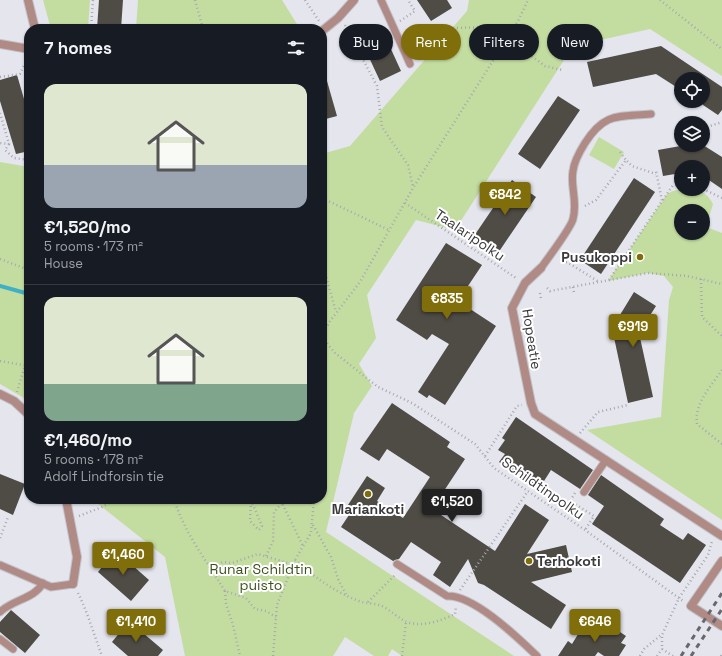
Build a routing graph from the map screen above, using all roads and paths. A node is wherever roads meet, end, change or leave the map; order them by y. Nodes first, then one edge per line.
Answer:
1 (28, 0) edge
2 (93, 0) edge
3 (195, 0) edge
4 (305, 0) edge
5 (354, 0) edge
6 (381, 0) edge
7 (408, 0) edge
8 (528, 0) edge
9 (660, 0) edge
10 (343, 22) dead end
11 (34, 24) edge
12 (92, 24) edge
13 (202, 24) edge
14 (320, 24) edge
15 (392, 24) edge
16 (515, 24) edge
17 (393, 26) joint
18 (327, 27) edge
19 (0, 44) edge
20 (722, 50) edge
21 (24, 52) edge
22 (494, 60) edge
23 (537, 60) edge
24 (24, 64) edge
25 (410, 64) dead end
26 (562, 70) dead end
27 (0, 77) edge
28 (0, 113) edge
29 (651, 114) dead end
30 (722, 122) edge
31 (710, 126) edge
32 (0, 143) edge
33 (9, 144) junction
34 (620, 152) dead end
35 (24, 159) edge
36 (626, 160) junction
37 (674, 185) edge
38 (413, 188) junction
39 (710, 192) edge
40 (722, 198) edge
41 (327, 200) edge
42 (662, 201) junction
43 (405, 203) junction
44 (575, 211) junction
45 (389, 230) junction
46 (0, 259) edge
47 (562, 263) dead end
48 (24, 268) edge
49 (541, 268) joint
50 (701, 279) junction
51 (327, 280) edge
52 (608, 281) junction
53 (599, 282) junction
54 (525, 283) junction
55 (722, 284) edge
56 (573, 287) junction
57 (547, 288) dead end
58 (540, 293) dead end
59 (574, 293) dead end
60 (541, 299) dead end
61 (336, 313) junction
62 (327, 328) edge
63 (722, 336) edge
64 (327, 343) edge
65 (0, 360) edge
66 (24, 365) edge
67 (24, 368) edge
68 (722, 370) edge
69 (0, 394) edge
70 (14, 401) junction
71 (628, 405) dead end
72 (517, 406) dead end
73 (24, 410) edge
74 (584, 428) dead end
75 (722, 444) edge
76 (485, 456) junction
77 (606, 460) junction
78 (528, 491) junction
79 (584, 492) dead end
80 (67, 504) edge
81 (107, 504) edge
82 (176, 504) edge
83 (251, 504) edge
84 (253, 504) edge
85 (281, 504) edge
86 (282, 504) edge
87 (314, 504) edge
88 (8, 517) dead end
89 (70, 519) junction
90 (592, 521) dead end
91 (312, 524) junction
92 (585, 530) junction
93 (719, 535) edge
94 (0, 538) edge
95 (303, 546) junction
96 (266, 556) junction
97 (295, 560) junction
98 (722, 561) edge
99 (0, 564) edge
100 (294, 565) junction
101 (399, 566) joint
102 (210, 567) junction
103 (43, 583) junction
104 (73, 584) junction
105 (225, 591) junction
106 (348, 596) junction
107 (456, 596) junction
108 (679, 598) junction
109 (367, 603) junction
110 (0, 612) edge
111 (276, 617) junction
112 (406, 622) junction
113 (722, 626) edge
114 (662, 634) junction
115 (0, 639) edge
116 (13, 649) dead end
117 (662, 649) junction
118 (102, 656) edge
119 (240, 656) edge
120 (273, 656) edge
121 (402, 656) edge
122 (537, 656) edge
123 (640, 656) edge
124 (657, 656) edge
125 (673, 656) edge

1 - 11 street
2 - 12 path
3 - 13 path
4 - 14 path
5 - 18 street
6 - 15 lane
7 - 17 path
8 - 16 path
9 - 20 path
10 - 38 path
17 - 25 lane
19 - 21 street
22 - 38 path
23 - 26 path
24 - 27 path
28 - 33 path
29 - 44 lane, Hopeatie
30 - 31 path
32 - 33 path
33 - 35 path
34 - 36 path
36 - 42 path
36 - 44 path
37 - 42 path
38 - 43 path
39 - 40 path
41 - 45 path
42 - 52 path
43 - 45 path
43 - 54 path, Taalaripolku
44 - 49 lane, Hopeatie
45 - 61 path
46 - 48 path
47 - 53 path
49 - 54 street, Hopeatie
50 - 52 path
50 - 55 path
50 - 63 path
51 - 61 path
52 - 53 path
53 - 56 path
54 - 77 street, Hopeatie
56 - 57 path
56 - 59 path
58 - 60 path
61 - 62 path
64 - 76 path, Schildtinpolku
65 - 66 path
67 - 70 path
68 - 75 path
69 - 70 street
70 - 73 street
71 - 74 path
72 - 76 path
76 - 78 path, Schildtinpolku
77 - 79 lane
77 - 93 street, Hopeatie
78 - 92 path, Schildtinpolku
78 - 107 path
80 - 89 street
81 - 89 path
82 - 102 path
83 - 84 path
85 - 96 path
86 - 95 path
87 - 91 path
88 - 94 path
89 - 104 street
90 - 92 path
91 - 95 path
91 - 106 path
92 - 108 path, Schildtinpolku
93 - 108 path
95 - 97 path
96 - 100 path
96 - 102 path
97 - 100 path
97 - 106 path
98 - 113 street
99 - 103 lane
100 - 111 path
101 - 107 lane
101 - 109 path
102 - 105 path
103 - 104 lane
103 - 110 lane
104 - 118 path
105 - 111 path
105 - 119 path
106 - 109 path
107 - 112 path
107 - 122 lane
108 - 114 path
109 - 112 path
111 - 120 path
112 - 121 path
114 - 117 path
114 - 123 path
115 - 116 lane
117 - 124 path
117 - 125 path

